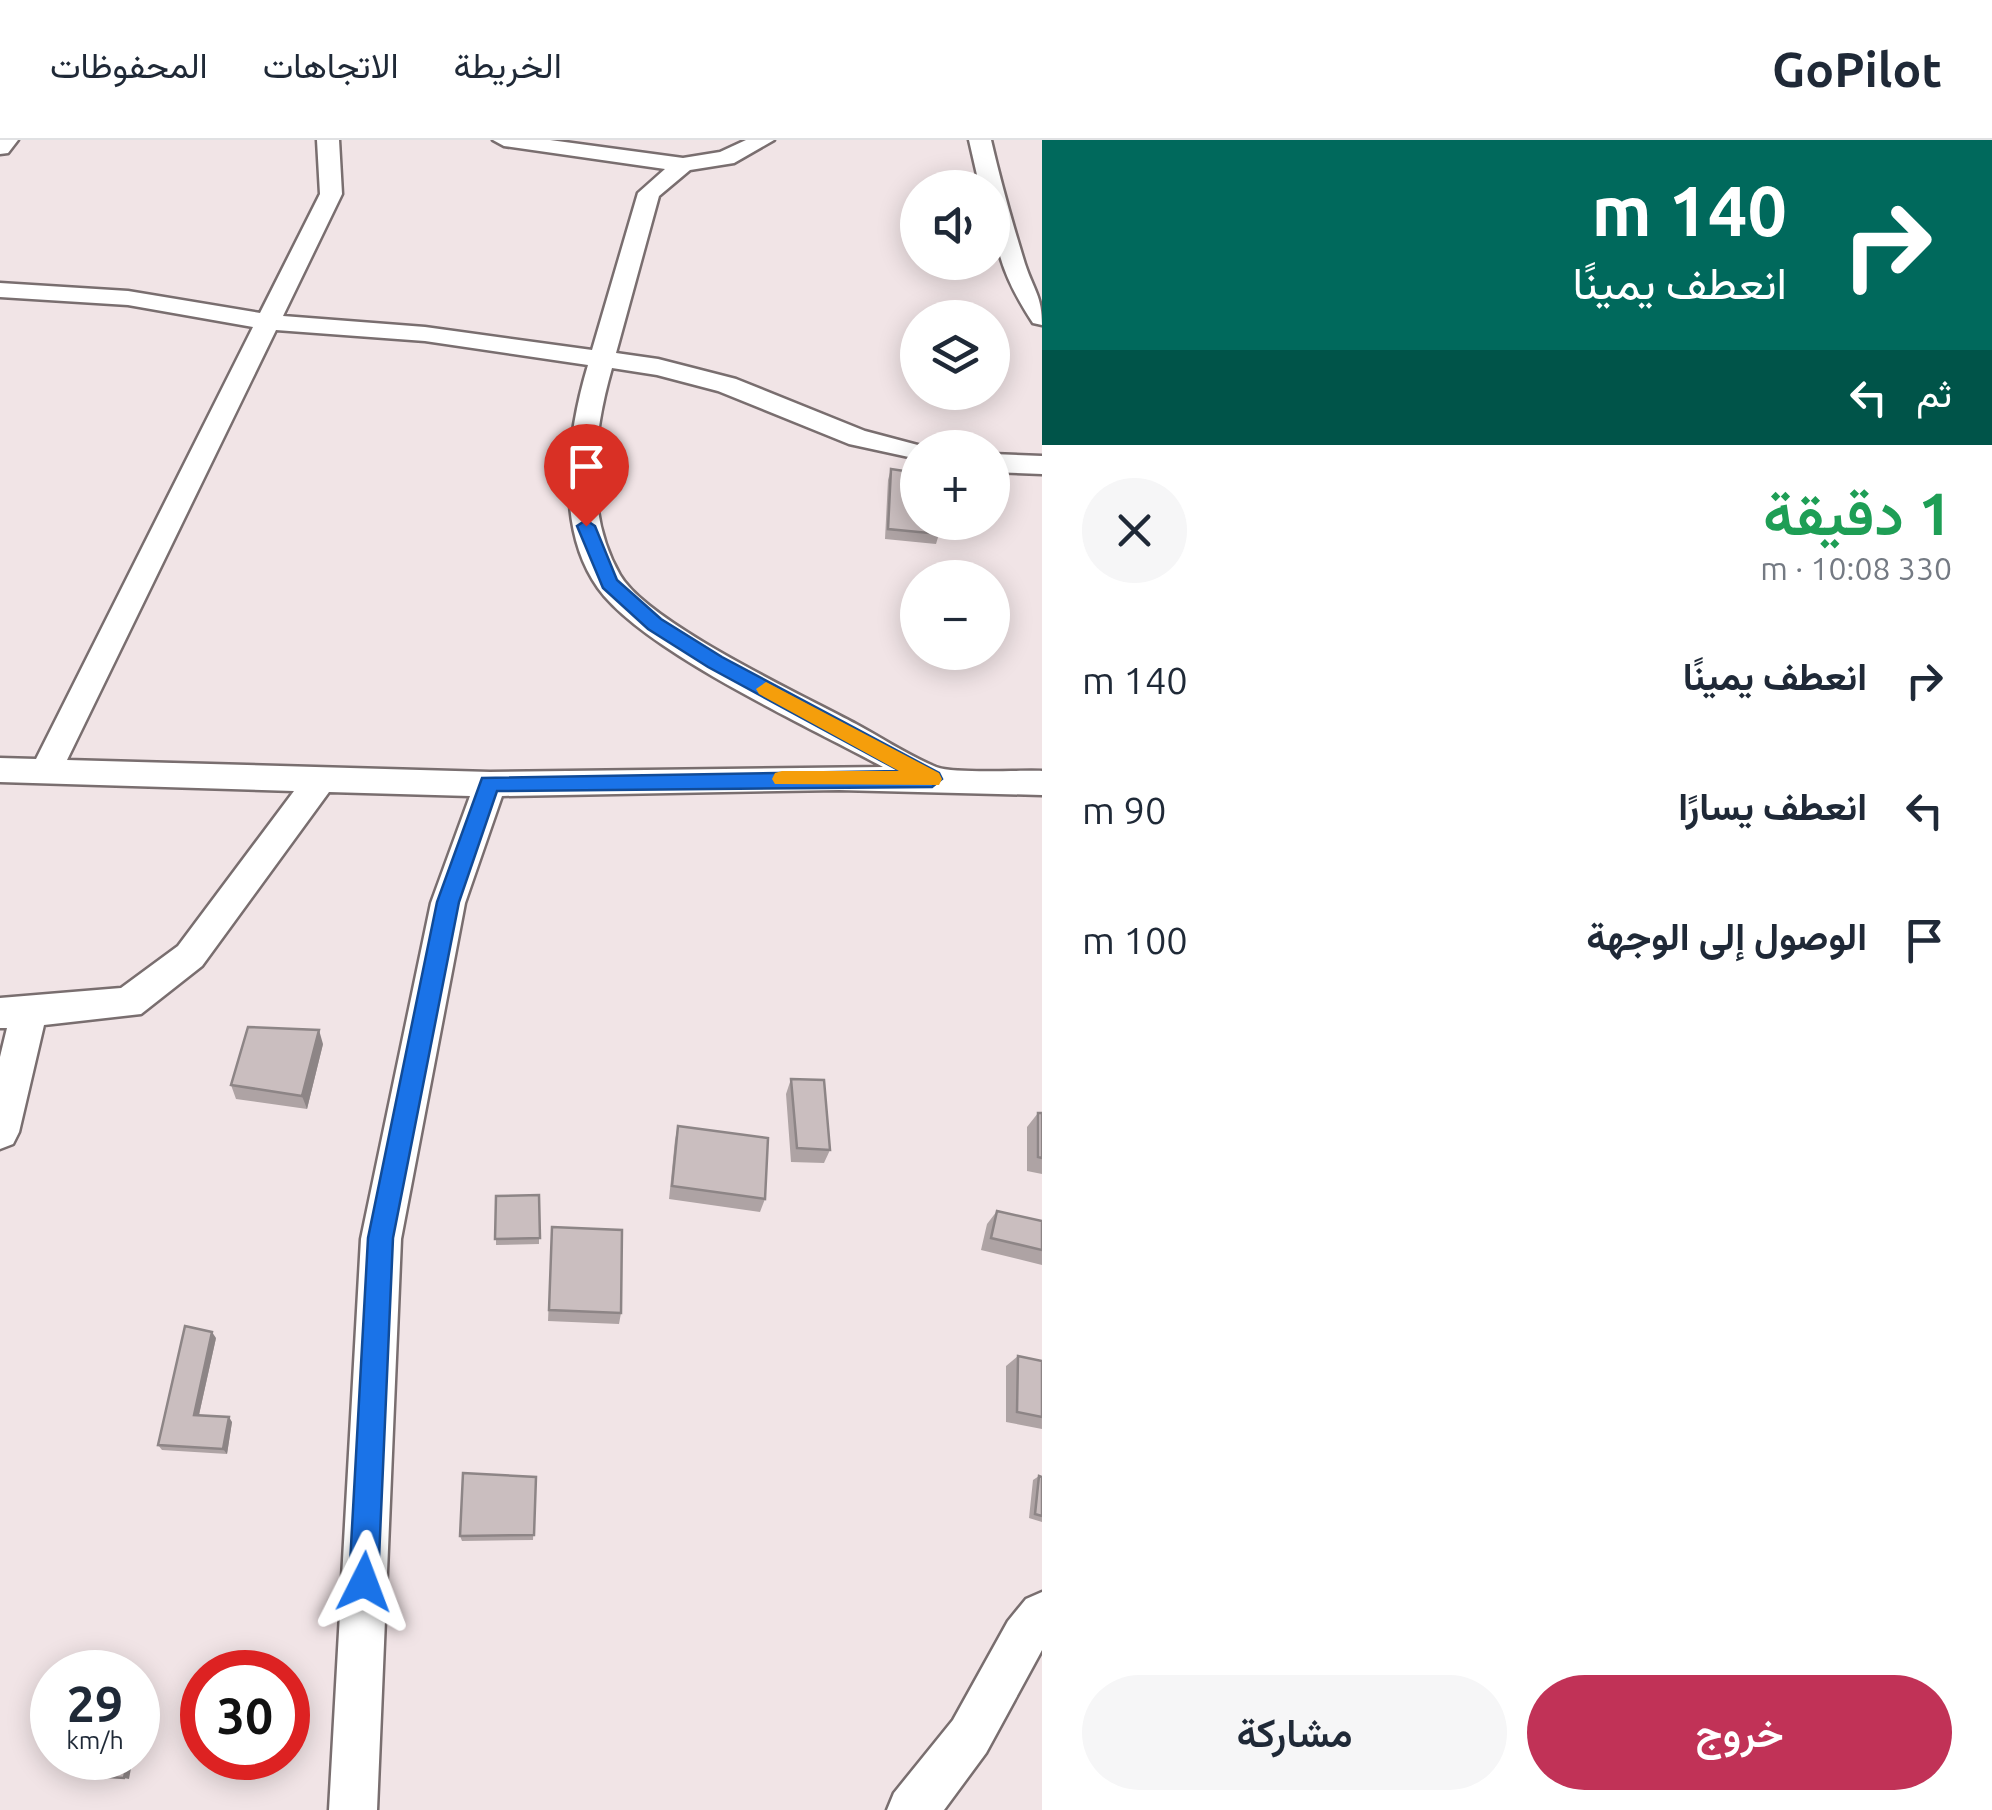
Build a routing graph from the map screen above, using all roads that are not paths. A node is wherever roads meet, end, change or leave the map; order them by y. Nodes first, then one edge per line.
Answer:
1 (6, 140) edge
2 (328, 140) edge
3 (507, 140) edge
4 (762, 140) edge
5 (980, 140) edge
6 (0, 148) edge
7 (682, 165) junction
8 (987, 170) edge
9 (1010, 251) edge
10 (0, 290) edge
11 (1042, 318) edge
12 (268, 322) junction
13 (602, 358) junction
14 (900, 447) edge
15 (1010, 463) edge
16 (1042, 465) edge
17 (0, 770) edge
18 (46, 771) junction
19 (322, 778) junction
20 (932, 779) junction
21 (1042, 783) edge
22 (490, 784) junction
23 (14, 1013) edge
24 (0, 1132) edge
25 (1042, 1615) edge
26 (352, 1810) edge
27 (911, 1810) edge

1 - 6 street
2 - 12 street
3 - 7 street
4 - 7 street
5 - 8 street
7 - 13 street
9 - 11 street
10 - 12 street
12 - 13 street
12 - 18 street
13 - 14 street
13 - 20 street
15 - 16 street
17 - 18 street
18 - 19 street
19 - 22 street
19 - 23 street
20 - 21 street
20 - 22 street
22 - 26 street
23 - 24 street
25 - 27 street

